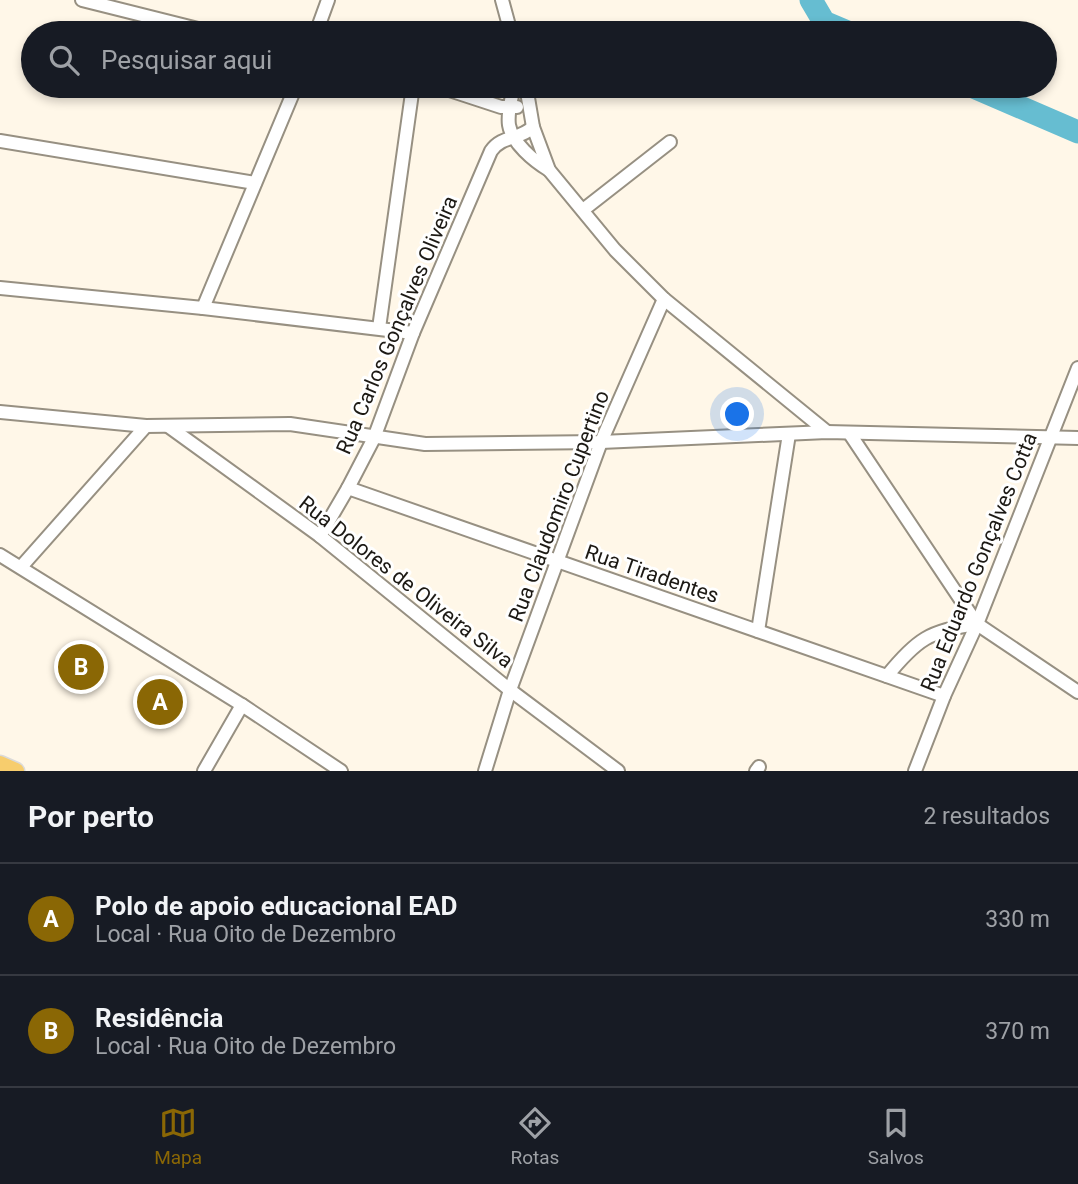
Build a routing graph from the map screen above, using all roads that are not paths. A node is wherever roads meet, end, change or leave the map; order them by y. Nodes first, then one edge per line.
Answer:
1 (83, 0) edge
2 (328, 0) edge
3 (502, 0) edge
4 (166, 21) edge
5 (320, 21) edge
6 (507, 21) edge
7 (291, 98) edge
8 (411, 98) edge
9 (475, 98) edge
10 (512, 98) edge
11 (528, 98) edge
12 (510, 109) junction
13 (530, 112) junction
14 (533, 127) junction
15 (514, 137) junction
16 (0, 141) edge
17 (670, 142) dead end
18 (549, 170) junction
19 (255, 183) junction
20 (583, 210) junction
21 (0, 288) edge
22 (664, 299) junction
23 (203, 309) junction
24 (379, 328) junction
25 (413, 333) junction
26 (1078, 368) edge
27 (0, 412) edge
28 (146, 426) junction
29 (168, 426) junction
30 (827, 432) junction
31 (789, 434) junction
32 (850, 434) junction
33 (1052, 437) junction
34 (374, 438) junction
35 (1078, 438) edge
36 (601, 442) junction
37 (348, 488) junction
38 (320, 536) junction
39 (0, 555) edge
40 (557, 561) junction
41 (21, 567) junction
42 (977, 624) junction
43 (758, 631) junction
44 (887, 676) junction
45 (510, 690) junction
46 (1078, 692) edge
47 (944, 696) junction
48 (242, 705) junction
49 (0, 764) edge
50 (16, 771) edge
51 (204, 771) edge
52 (341, 771) edge
53 (485, 771) edge
54 (618, 771) edge
55 (915, 771) edge

1 - 4 street
2 - 5 street
3 - 6 street
7 - 19 street
8 - 24 street
9 - 12 street
10 - 12 street
11 - 13 street
12 - 13 street
12 - 15 street
13 - 14 street
14 - 15 street
14 - 18 street
15 - 18 street
15 - 25 street, Rua Carlos Gonçalves Oliveira
16 - 19 street
17 - 20 street
18 - 20 street
19 - 23 street
20 - 22 street
21 - 23 street
22 - 30 street
22 - 36 street, Rua Claudomiro Cupertino
23 - 24 street
24 - 25 street
25 - 34 street, Rua Carlos Gonçalves Oliveira
26 - 33 street, Rua Eduardo Gonçalves Cotta
27 - 28 street
28 - 29 street
28 - 41 street
29 - 34 street
29 - 38 street, Rua Dolores de Oliveira Silva
30 - 31 street
30 - 32 street
31 - 36 street
31 - 43 street
32 - 33 street
32 - 42 street
33 - 35 street
33 - 42 street, Rua Eduardo Gonçalves Cotta
34 - 36 street
34 - 37 street, Rua Carlos Gonçalves Oliveira
36 - 40 street, Rua Claudomiro Cupertino
37 - 38 street, Rua Carlos Gonçalves Oliveira
37 - 40 street, Rua Tiradentes
38 - 45 street, Rua Dolores de Oliveira Silva
39 - 41 street
40 - 43 street, Rua Tiradentes
40 - 45 street, Rua Claudomiro Cupertino
41 - 48 street
42 - 44 street
42 - 46 street
42 - 47 street, Rua Eduardo Gonçalves Cotta
43 - 44 street, Rua Tiradentes
44 - 47 street, Rua Tiradentes
45 - 53 street, Rua Claudomiro Cupertino
45 - 54 street, Rua Dolores de Oliveira Silva
47 - 55 street, Rua Eduardo Gonçalves Cotta
48 - 51 street
48 - 52 street
49 - 50 main road

